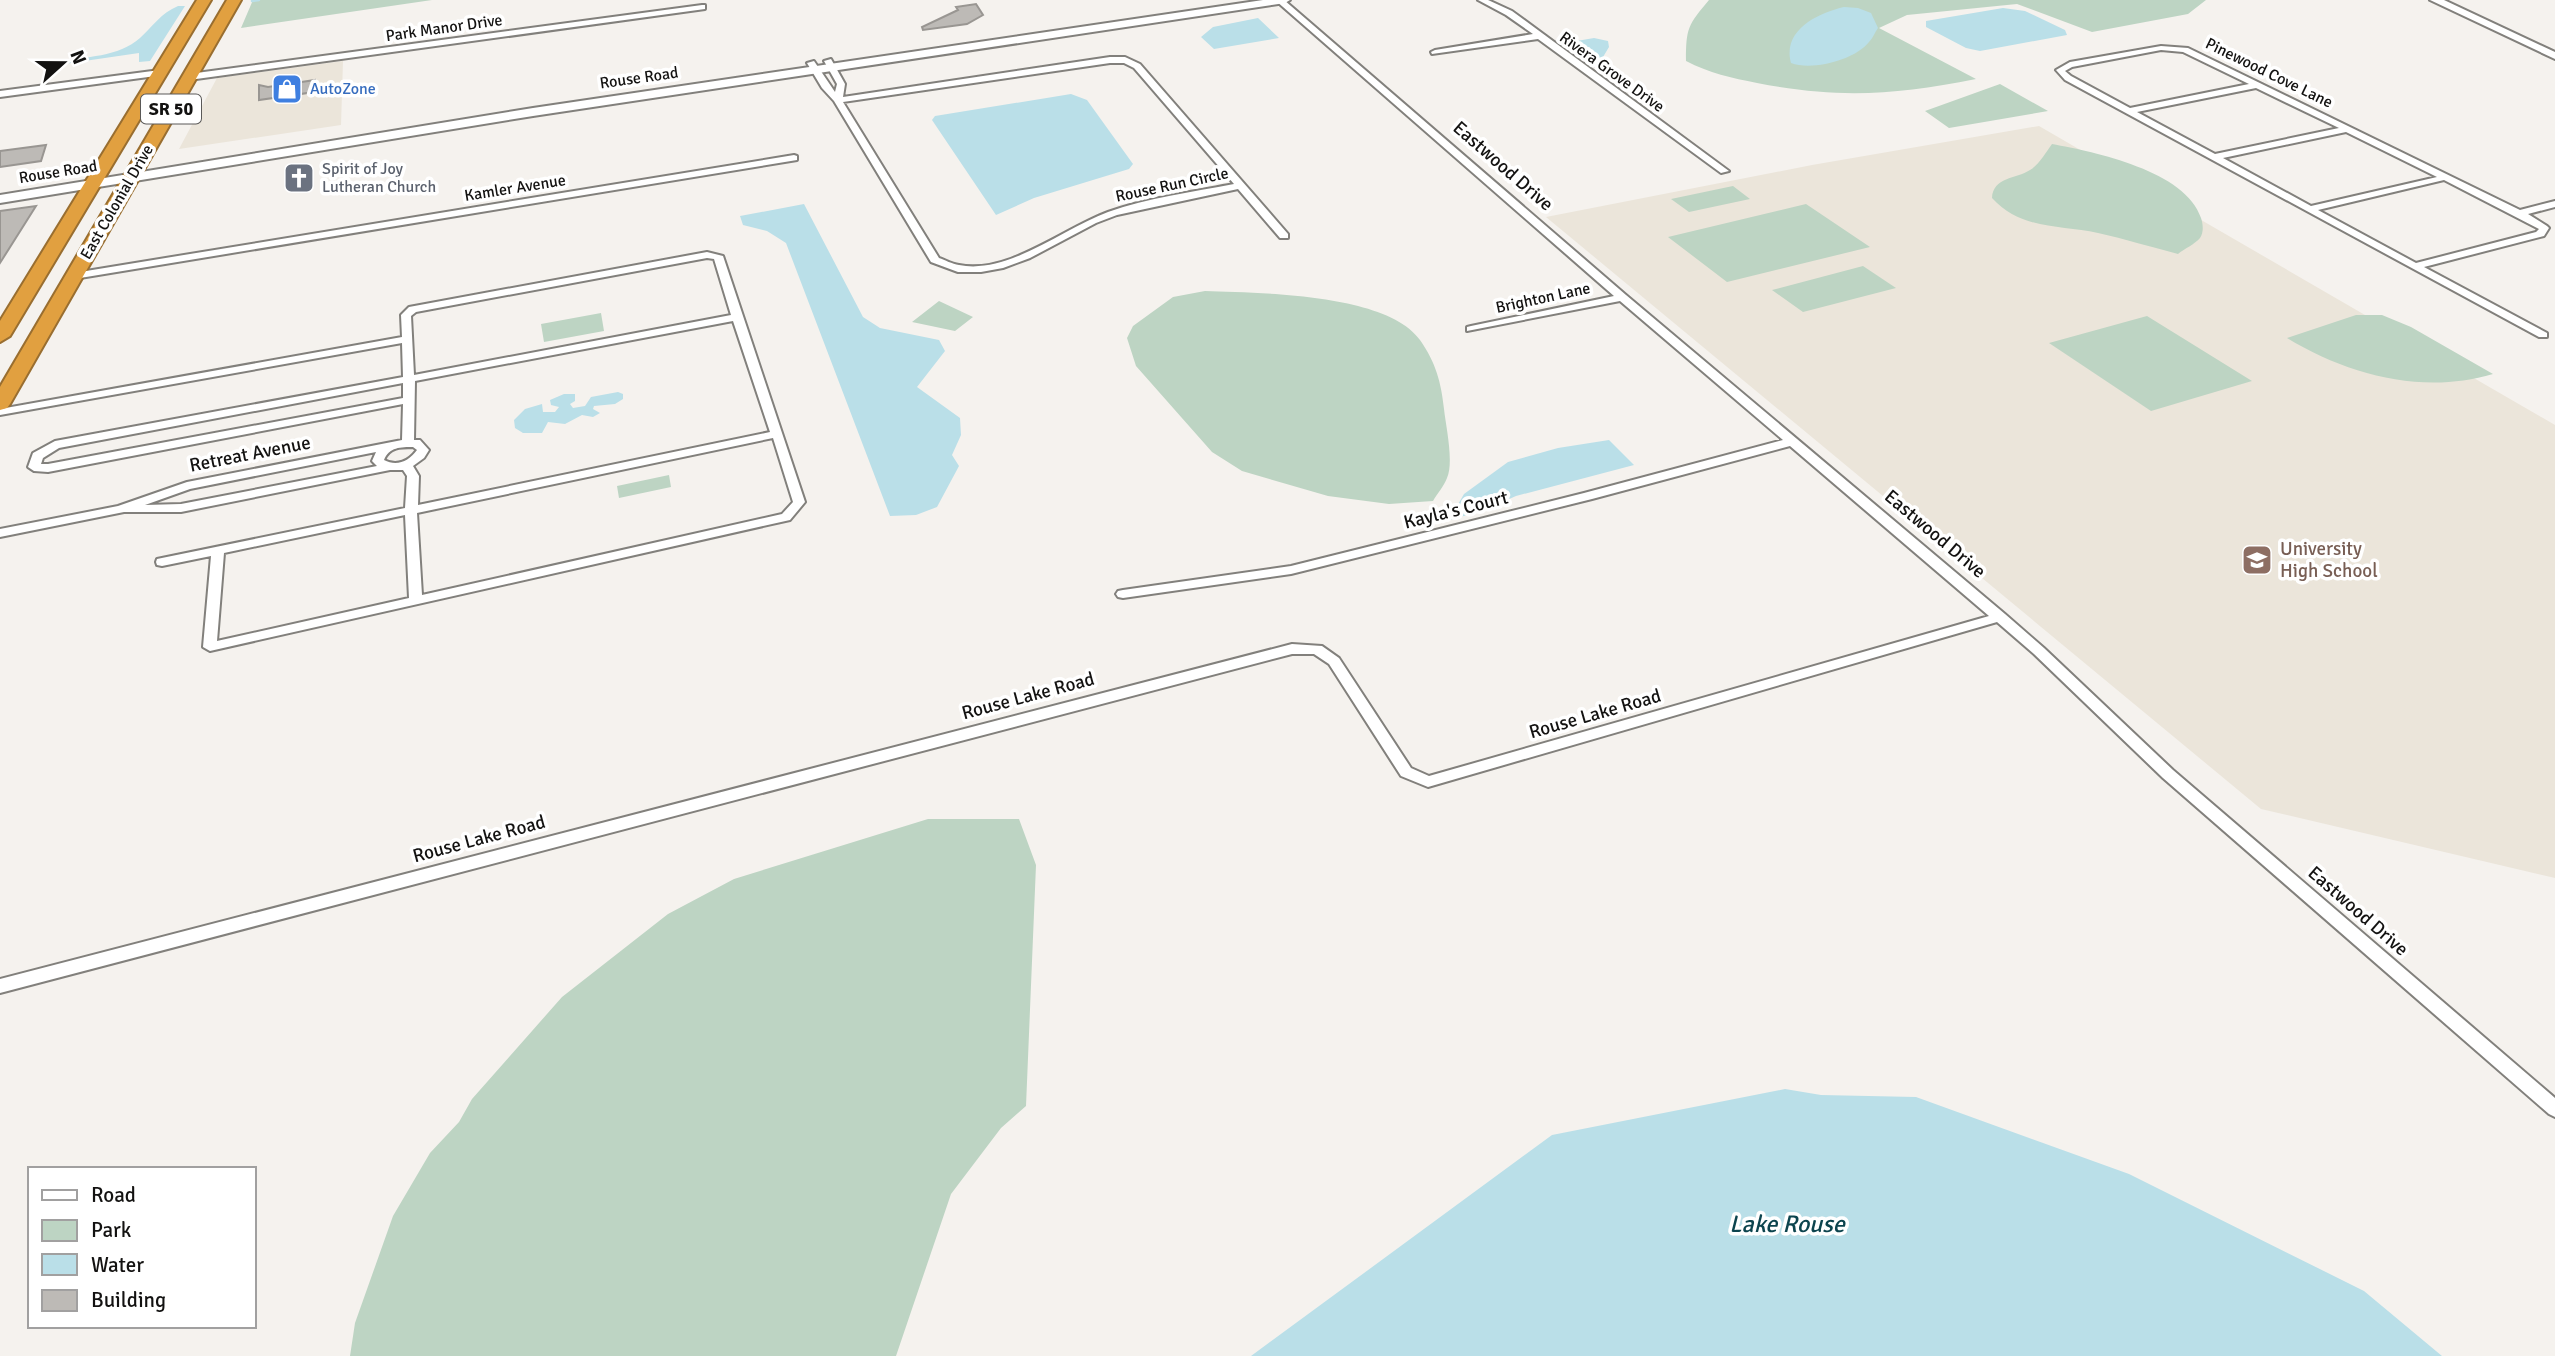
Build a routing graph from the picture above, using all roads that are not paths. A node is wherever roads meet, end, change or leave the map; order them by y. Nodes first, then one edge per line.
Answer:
1 (204, 0) edge
2 (233, 0) edge
3 (1236, 0) edge
4 (1281, 0) edge
5 (1482, 0) edge
6 (2435, 0) edge
7 (702, 7) dead end
8 (1539, 36) junction
9 (1435, 52) dead end
10 (2555, 55) edge
11 (830, 64) junction
12 (813, 67) junction
13 (158, 77) junction
14 (189, 77) junction
15 (841, 84) junction
16 (2259, 85) junction
17 (825, 86) junction
18 (0, 94) edge
19 (838, 100) junction
20 (0, 102) edge
21 (2129, 111) junction
22 (2349, 129) junction
23 (794, 158) dead end
24 (2215, 158) junction
25 (1724, 171) dead end
26 (134, 172) junction
27 (2447, 177) junction
28 (96, 179) junction
29 (1240, 186) junction
30 (0, 188) edge
31 (0, 199) edge
32 (2555, 204) edge
33 (2310, 209) junction
34 (2519, 213) junction
35 (1284, 236) dead end
36 (2415, 266) junction
37 (74, 276) junction
38 (1622, 297) junction
39 (737, 317) junction
40 (1471, 329) dead end
41 (2543, 335) dead end
42 (0, 336) edge
43 (407, 338) junction
44 (409, 379) junction
45 (408, 400) junction
46 (0, 404) edge
47 (0, 412) edge
48 (777, 434) junction
49 (1793, 441) junction
50 (408, 443) junction
51 (390, 447) junction
52 (407, 465) junction
53 (388, 467) junction
54 (121, 509) junction
55 (411, 510) junction
56 (0, 533) edge
57 (218, 550) junction
58 (162, 562) dead end
59 (1123, 594) dead end
60 (416, 601) junction
61 (2000, 617) junction
62 (0, 986) edge
63 (2555, 1108) edge

1 - 13 highway, East Colonial Drive / SR 50
2 - 14 highway, East Colonial Drive / SR 50
3 - 11 street, Rouse Road
4 - 11 street, Rouse Road
4 - 38 street, Eastwood Drive
5 - 8 street, Rivera Grove Drive
6 - 10 street
7 - 14 street, Park Manor Drive
8 - 9 street
8 - 25 street, Rivera Grove Drive
11 - 12 street, Rouse Road
11 - 15 street
12 - 17 street, Rouse Run Circle
12 - 26 street, Rouse Road
13 - 18 street
13 - 20 street
13 - 28 highway, East Colonial Drive / SR 50
14 - 26 highway, East Colonial Drive / SR 50
15 - 17 street
15 - 19 street
16 - 21 street
16 - 21 street, Pinewood Cove Lane
16 - 22 street, Pinewood Cove Lane
17 - 19 street, Rouse Run Circle
19 - 29 street, Rouse Run Circle
19 - 29 street, Rouse Run Circle
21 - 24 street, Pinewood Cove Lane
22 - 24 street
22 - 27 street, Pinewood Cove Lane
23 - 37 street, Kamler Avenue
24 - 33 street, Pinewood Cove Lane
26 - 28 street, Rouse Road
26 - 37 highway, East Colonial Drive / SR 50
27 - 33 street
27 - 34 street, Pinewood Cove Lane
28 - 30 street, Rouse Road
28 - 31 street, Rouse Road
28 - 42 highway, East Colonial Drive / SR 50
29 - 35 street
32 - 34 street
33 - 36 street, Pinewood Cove Lane
34 - 36 street, Pinewood Cove Lane
36 - 41 street, Pinewood Cove Lane
37 - 46 highway, East Colonial Drive / SR 50
38 - 40 street, Brighton Lane
38 - 49 street, Eastwood Drive
39 - 43 street
39 - 44 street
39 - 48 street
43 - 44 street
43 - 47 street
44 - 45 street
44 - 45 street
45 - 50 street
48 - 55 street
48 - 60 street
49 - 59 street, Kayla's Court
49 - 61 street, Eastwood Drive
50 - 51 street, Retreat Avenue
50 - 52 street
51 - 53 street
51 - 54 street, Retreat Avenue
52 - 53 street, Retreat Avenue
52 - 55 street
53 - 54 street, Retreat Avenue
54 - 56 street, Retreat Avenue
55 - 57 street
55 - 60 street
57 - 58 street
57 - 60 street
61 - 62 street, Rouse Lake Road
61 - 63 street, Eastwood Drive

